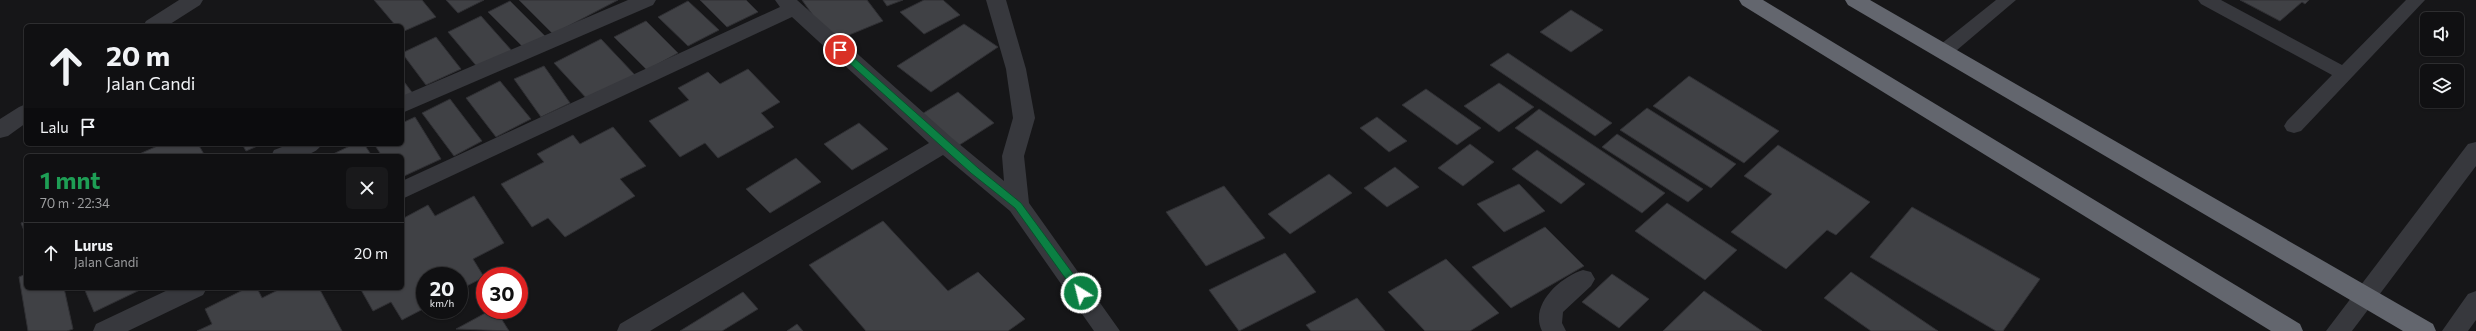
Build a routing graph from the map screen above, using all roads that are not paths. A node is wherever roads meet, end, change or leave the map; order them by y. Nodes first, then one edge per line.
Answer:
1 (193, 0) edge
2 (646, 0) edge
3 (996, 0) edge
4 (1749, 0) edge
5 (1855, 0) edge
6 (2007, 0) edge
7 (2207, 0) edge
8 (2416, 0) edge
9 (789, 4) edge
10 (155, 24) edge
11 (1943, 52) junction
12 (2345, 74) junction
13 (404, 104) edge
14 (24, 113) edge
15 (2294, 126) dead end
16 (0, 130) edge
17 (944, 144) junction
18 (306, 146) edge
19 (2476, 150) edge
20 (287, 154) edge
21 (404, 190) edge
22 (1018, 205) junction
23 (1583, 280) dead end
24 (190, 290) edge
25 (2364, 296) junction
26 (2476, 301) edge
27 (105, 331) edge
28 (629, 331) edge
29 (1108, 331) edge
30 (1554, 331) edge
31 (2291, 331) edge
32 (2338, 331) edge
33 (2424, 331) edge
34 (2454, 331) edge

1 - 10 street
2 - 13 street
3 - 22 street
4 - 31 highway
5 - 11 highway
6 - 11 lane
7 - 12 lane
8 - 12 lane
9 - 17 street
9 - 21 street
11 - 25 highway
12 - 15 lane
14 - 16 street
17 - 22 street
17 - 28 street
18 - 20 street
19 - 25 street
22 - 29 street
23 - 30 street
24 - 27 street
25 - 32 street
25 - 33 highway
26 - 34 street

